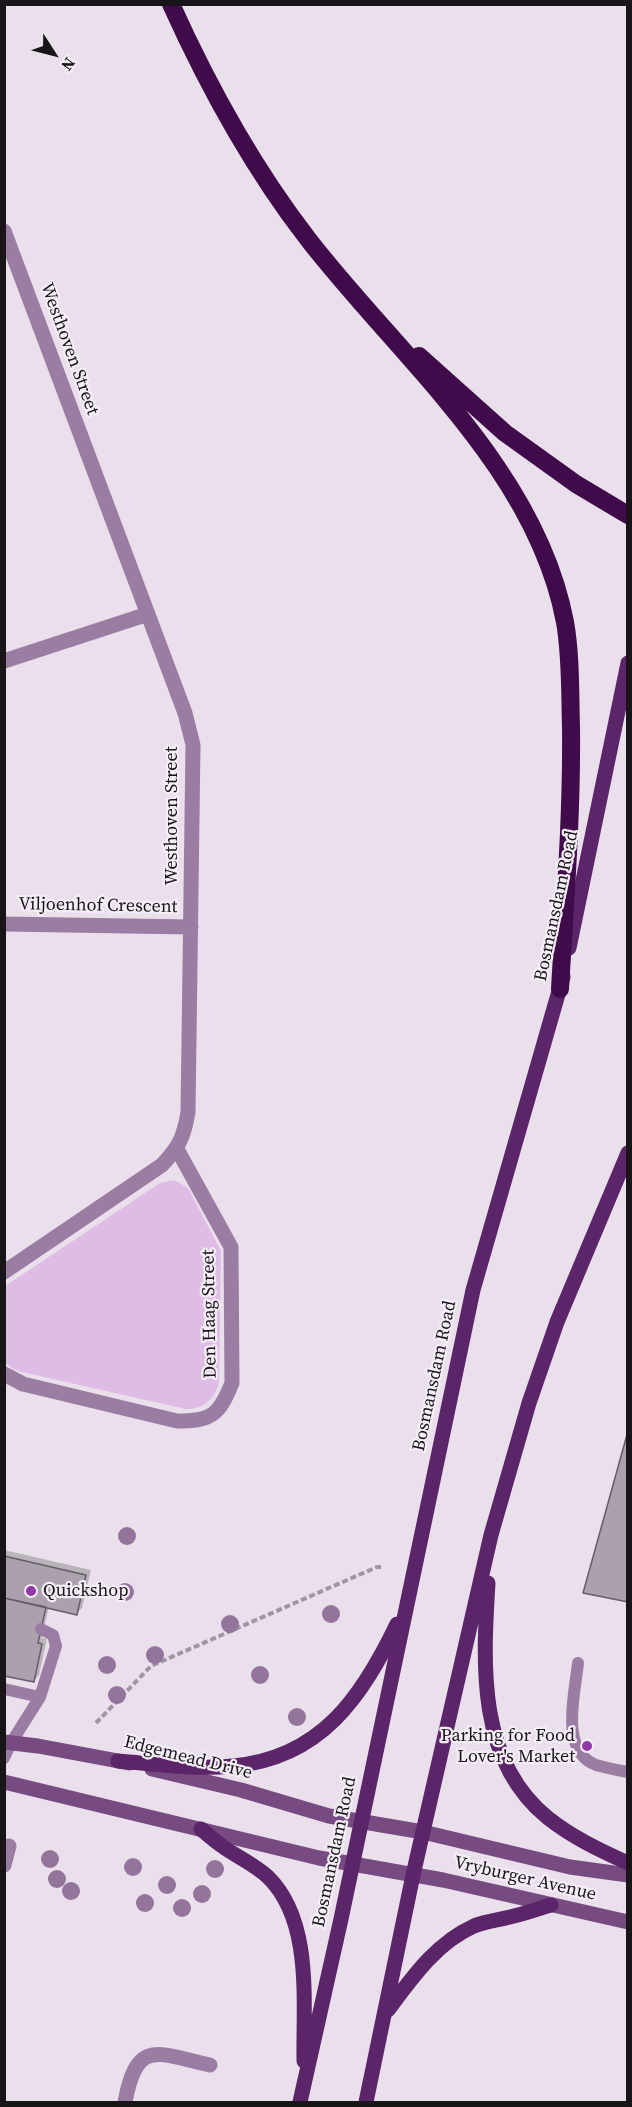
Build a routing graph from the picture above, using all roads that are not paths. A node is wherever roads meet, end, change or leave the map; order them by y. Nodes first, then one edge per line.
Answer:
1 (171, 4) edge
2 (4, 231) edge
3 (366, 310) junction
4 (627, 515) edge
5 (148, 614) junction
6 (4, 661) edge
7 (627, 663) edge
8 (4, 924) edge
9 (191, 927) junction
10 (561, 989) junction
11 (177, 1149) junction
12 (627, 1153) edge
13 (4, 1272) edge
14 (4, 1374) edge
15 (491, 1535) junction
16 (408, 1602) junction
17 (41, 1629) dead end
18 (578, 1663) dead end
19 (4, 1689) edge
20 (40, 1697) junction
21 (8, 1742) edge
22 (4, 1758) edge
23 (118, 1761) junction
24 (627, 1772) edge
25 (4, 1782) edge
26 (361, 1820) junction
27 (201, 1829) junction
28 (423, 1832) junction
29 (9, 1846) dead end
30 (627, 1863) edge
31 (352, 1864) junction
32 (4, 1865) edge
33 (413, 1875) junction
34 (627, 1875) edge
35 (551, 1905) junction
36 (627, 1922) edge
37 (385, 2014) junction
38 (210, 2065) dead end
39 (304, 2085) junction
40 (125, 2103) edge
41 (300, 2103) edge
42 (366, 2103) edge

1 - 3 highway
2 - 5 street, Westhoven Street
3 - 4 highway
3 - 10 highway
5 - 6 street
5 - 9 street, Westhoven Street
7 - 10 main road, Bosmansdam Road
8 - 9 street, Viljoenhof Crescent
9 - 11 street, Westhoven Street
10 - 16 main road, Bosmansdam Road
11 - 13 street, Westhoven Street
11 - 14 street, Den Haag Street
12 - 15 main road
15 - 28 main road
15 - 30 main road
16 - 23 main road
16 - 26 main road, Bosmansdam Road
17 - 20 lane
18 - 24 lane
19 - 20 lane
20 - 21 lane
21 - 22 lane
21 - 23 street, Edgemead Drive
23 - 26 street, Edgemead Drive
25 - 27 street
26 - 28 street, Edgemead Drive
26 - 31 main road, Bosmansdam Road
27 - 31 street
27 - 39 main road
28 - 33 main road
28 - 34 street, Vryburger Avenue
29 - 32 street
31 - 33 street, Vryburger Avenue
31 - 39 main road, Bosmansdam Road
33 - 35 street, Vryburger Avenue
33 - 37 main road
35 - 36 street, Vryburger Avenue
35 - 37 main road
37 - 42 main road
38 - 40 street
39 - 41 main road, Bosmansdam Road

